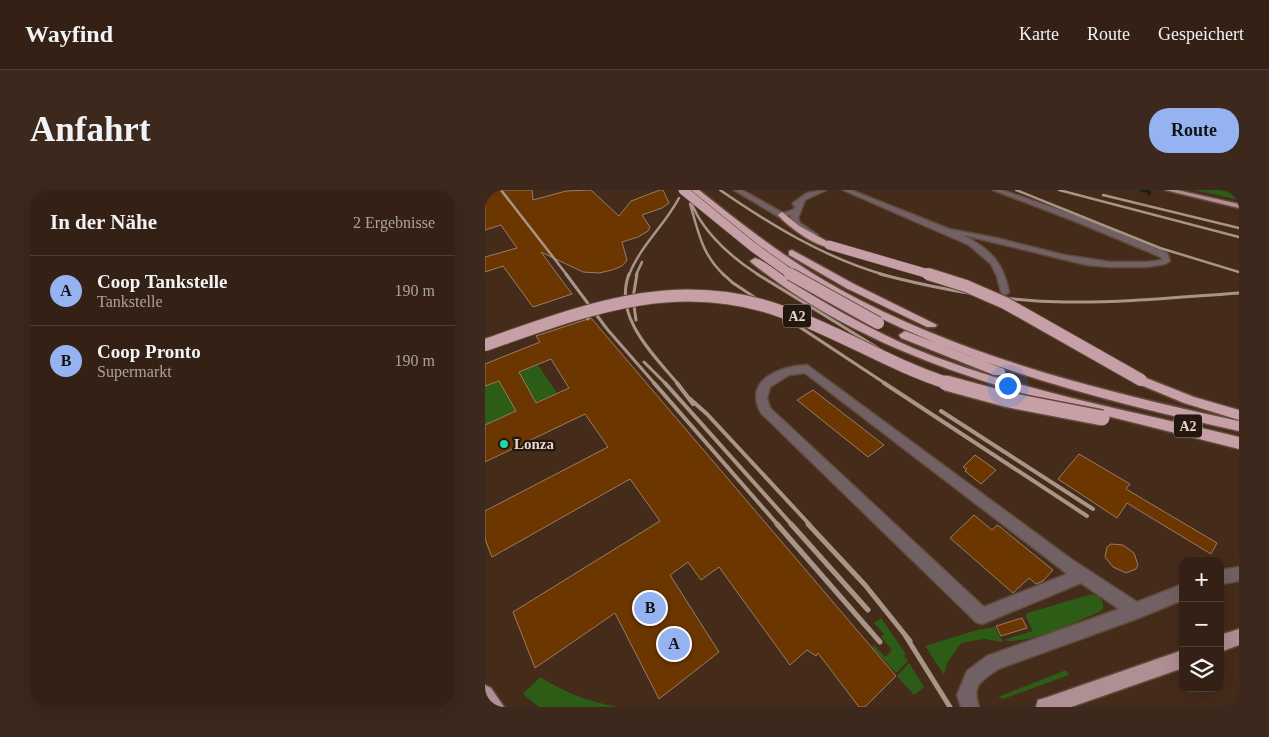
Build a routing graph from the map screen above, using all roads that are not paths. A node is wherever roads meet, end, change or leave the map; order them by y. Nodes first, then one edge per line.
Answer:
1 (677, 190) edge
2 (683, 190) edge
3 (694, 190) edge
4 (704, 190) edge
5 (737, 190) edge
6 (823, 190) edge
7 (846, 190) edge
8 (996, 190) edge
9 (1168, 190) edge
10 (802, 200) junction
11 (1239, 206) edge
12 (768, 208) junction
13 (796, 212) junction
14 (782, 215) junction
15 (950, 231) junction
16 (828, 244) junction
17 (1005, 292) dead end
18 (485, 345) edge
19 (1239, 415) edge
20 (1239, 425) edge
21 (1239, 438) edge
22 (1239, 444) edge
23 (1239, 574) edge
24 (1082, 575) junction
25 (1224, 576) edge
26 (1179, 594) edge
27 (1136, 611) junction
28 (1239, 637) edge
29 (1224, 643) edge
30 (1179, 659) edge
31 (485, 694) edge
32 (495, 707) edge
33 (970, 707) edge
34 (1045, 707) edge

1 - 22 highway
2 - 21 highway, A2, bridge
3 - 20 highway, A2
4 - 20 highway
5 - 12 street
6 - 10 street
7 - 15 street
8 - 15 street
9 - 11 main road
10 - 12 street
10 - 13 street
12 - 14 street
13 - 14 street
13 - 16 street
14 - 16 highway
15 - 17 street
16 - 19 highway, bridge
18 - 22 highway, A2, bridge
23 - 25 street
24 - 24 street
24 - 27 street
26 - 27 street
27 - 33 street
28 - 29 main road
30 - 34 main road
31 - 32 main road

